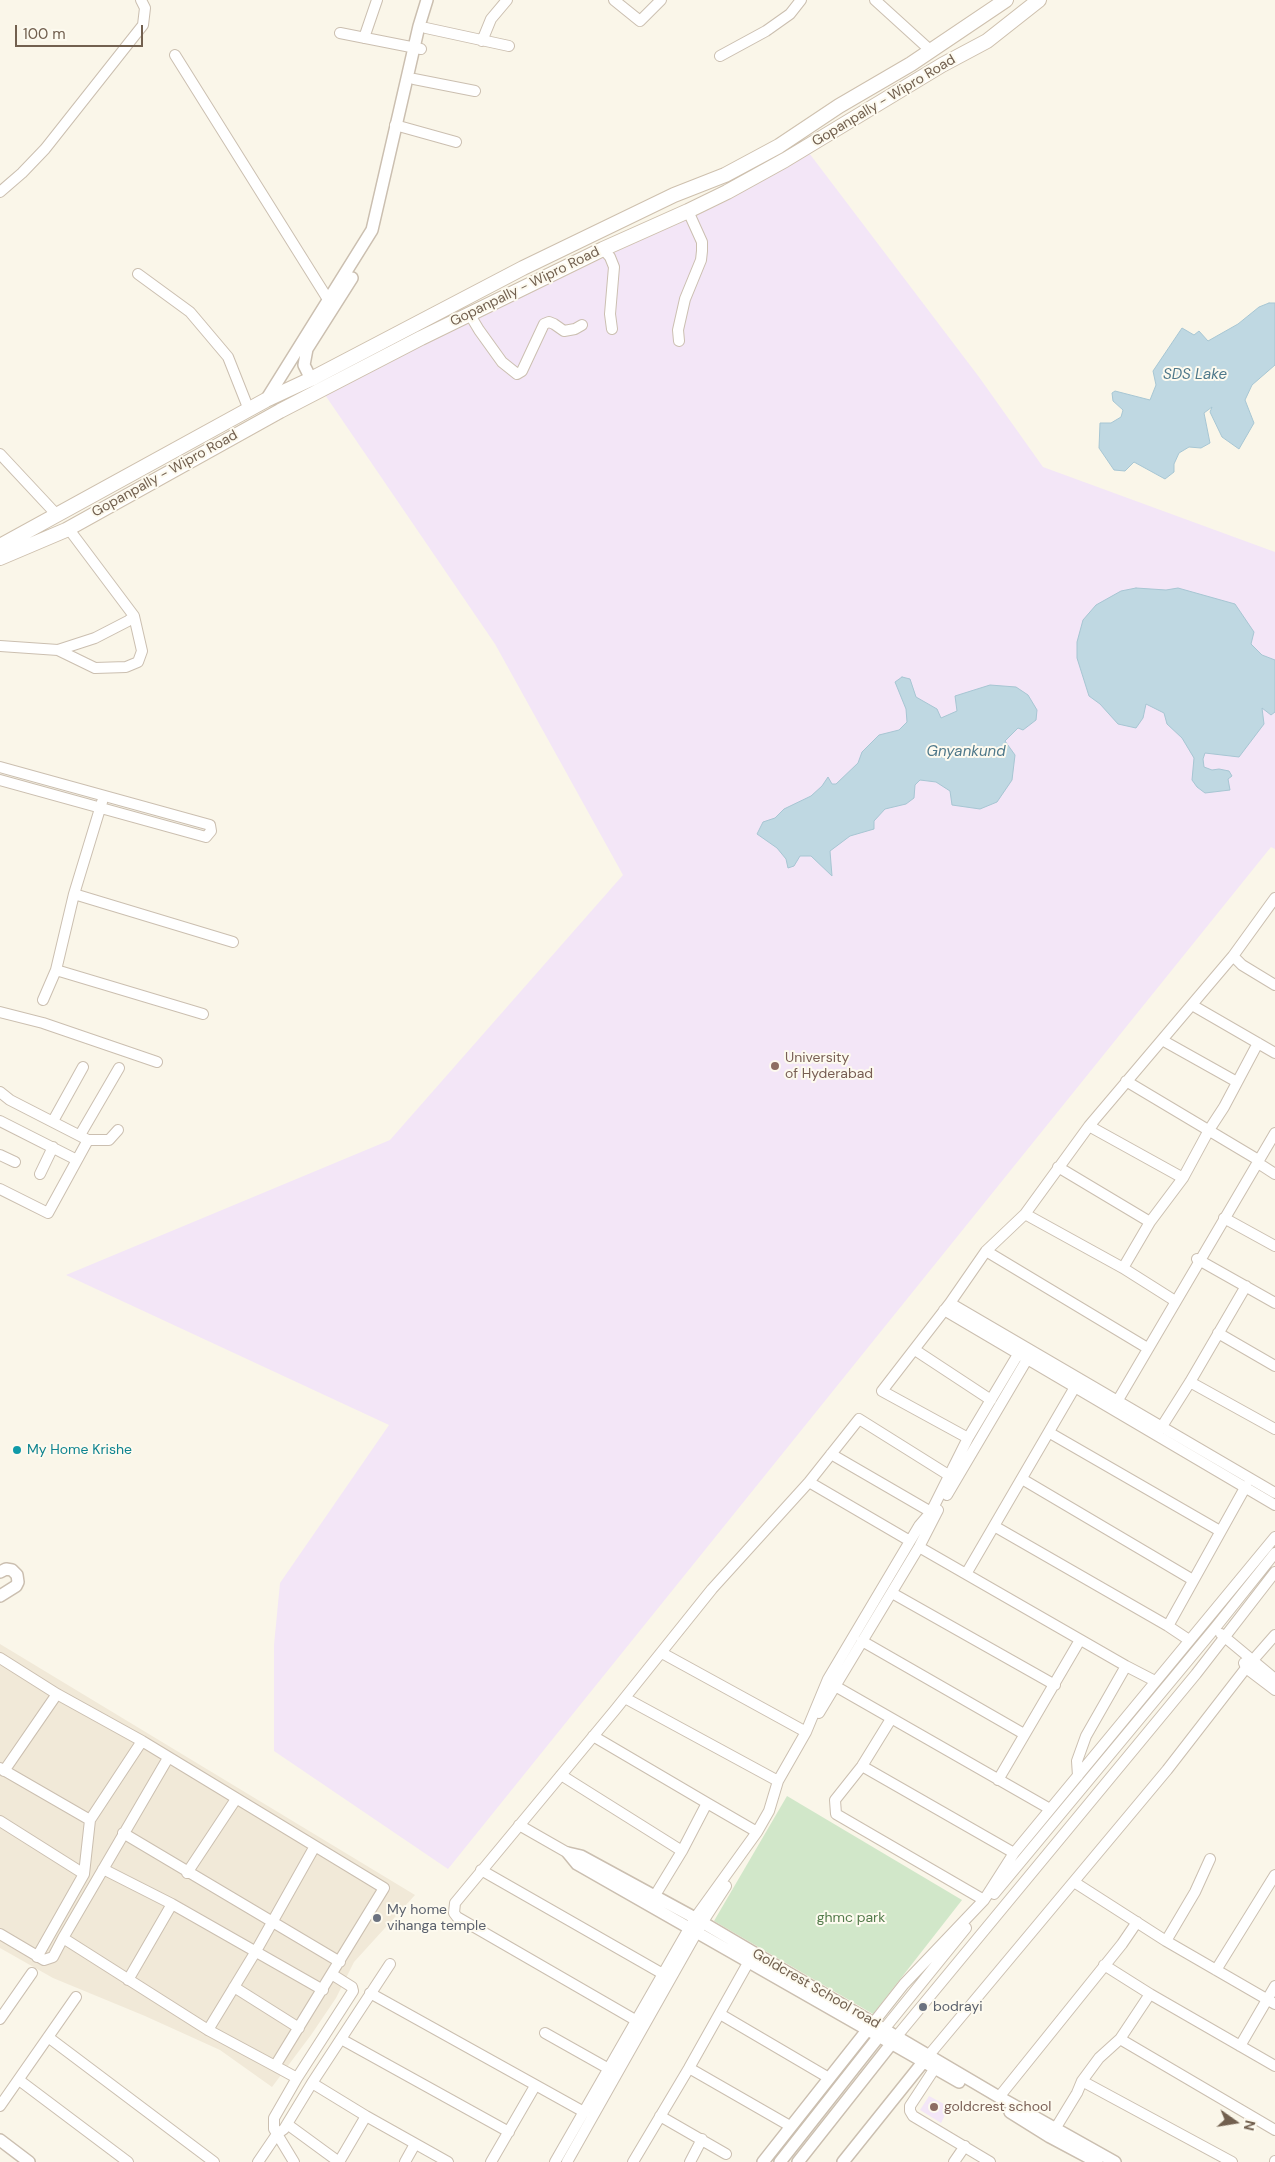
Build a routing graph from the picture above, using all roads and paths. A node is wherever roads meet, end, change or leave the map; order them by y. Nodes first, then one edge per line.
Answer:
1 (141, 0) edge
2 (376, 0) edge
3 (428, 0) edge
4 (432, 0) edge
5 (499, 0) edge
6 (507, 0) edge
7 (615, 0) edge
8 (661, 0) edge
9 (801, 0) edge
10 (875, 0) edge
11 (1006, 0) edge
12 (1039, 0) edge
13 (491, 19) junction
14 (426, 28) junction
15 (340, 33) dead end
16 (364, 38) junction
17 (482, 40) junction
18 (509, 46) dead end
19 (417, 48) junction
20 (930, 50) junction
21 (175, 55) dead end
22 (720, 56) dead end
23 (911, 64) junction
24 (925, 76) junction
25 (414, 79) junction
26 (474, 91) dead end
27 (398, 126) junction
28 (456, 142) dead end
29 (0, 192) edge
30 (688, 212) junction
31 (603, 249) junction
32 (138, 274) dead end
33 (488, 286) junction
34 (474, 293) junction
35 (329, 301) junction
36 (496, 301) junction
37 (476, 312) junction
38 (582, 325) dead end
39 (612, 329) dead end
40 (679, 341) dead end
41 (311, 379) junction
42 (266, 400) junction
43 (249, 410) junction
44 (0, 454) edge
45 (57, 515) junction
46 (68, 528) junction
47 (0, 546) edge
48 (0, 558) edge
49 (134, 616) junction
50 (0, 646) edge
51 (58, 650) junction
52 (0, 767) edge
53 (0, 780) edge
54 (103, 796) junction
55 (100, 808) junction
56 (74, 894) junction
57 (1275, 898) edge
58 (233, 942) dead end
59 (1233, 956) junction
60 (56, 970) junction
61 (1275, 985) edge
62 (43, 1000) dead end
63 (1192, 1005) junction
64 (0, 1012) edge
65 (204, 1014) dead end
66 (1162, 1040) junction
67 (1258, 1043) junction
68 (1275, 1053) edge
69 (157, 1062) dead end
70 (84, 1067) dead end
71 (119, 1068) dead end
72 (1126, 1081) junction
73 (1237, 1082) junction
74 (0, 1092) edge
75 (0, 1121) edge
76 (53, 1121) junction
77 (1089, 1126) junction
78 (118, 1130) dead end
79 (1209, 1130) junction
80 (84, 1137) junction
81 (1273, 1137) edge
82 (53, 1147) junction
83 (0, 1155) edge
84 (77, 1160) junction
85 (1256, 1160) junction
86 (15, 1162) dead end
87 (1058, 1167) junction
88 (40, 1174) dead end
89 (1275, 1174) edge
90 (1183, 1178) junction
91 (0, 1189) edge
92 (1025, 1214) junction
93 (1224, 1218) junction
94 (1150, 1222) junction
95 (1275, 1246) edge
96 (986, 1250) junction
97 (1199, 1260) junction
98 (1123, 1268) junction
99 (1246, 1286) junction
100 (1172, 1299) junction
101 (1275, 1303) edge
102 (947, 1306) junction
103 (1218, 1333) junction
104 (1144, 1346) junction
105 (915, 1350) junction
106 (1025, 1353) junction
107 (1275, 1366) edge
108 (1190, 1382) junction
109 (1075, 1388) junction
110 (1115, 1397) junction
111 (992, 1400) junction
112 (1108, 1406) junction
113 (1162, 1426) junction
114 (1275, 1429) edge
115 (1050, 1432) junction
116 (1156, 1436) junction
117 (968, 1438) junction
118 (831, 1454) junction
119 (950, 1476) junction
120 (1022, 1479) junction
121 (809, 1482) junction
122 (1246, 1486) junction
123 (1275, 1493) edge
124 (1275, 1505) edge
125 (931, 1512) junction
126 (994, 1526) junction
127 (923, 1528) junction
128 (1220, 1531) junction
129 (1275, 1537) edge
130 (914, 1544) junction
131 (1275, 1553) edge
132 (0, 1572) edge
133 (1275, 1572) edge
134 (966, 1574) junction
135 (1194, 1580) junction
136 (892, 1593) junction
137 (0, 1596) edge
138 (1211, 1625) junction
139 (1168, 1626) junction
140 (1275, 1634) edge
141 (1224, 1638) junction
142 (1080, 1640) junction
143 (1189, 1640) junction
144 (862, 1641) junction
145 (662, 1653) junction
146 (0, 1658) edge
147 (1250, 1664) junction
148 (1126, 1666) junction
149 (1275, 1679) edge
150 (1155, 1681) junction
151 (1055, 1685) junction
152 (835, 1686) junction
153 (1275, 1690) edge
154 (57, 1694) junction
155 (625, 1698) junction
156 (890, 1719) junction
157 (806, 1732) junction
158 (1024, 1734) junction
159 (594, 1736) junction
160 (142, 1741) junction
161 (168, 1758) junction
162 (862, 1766) junction
163 (2, 1770) edge
164 (561, 1775) junction
165 (1078, 1776) junction
166 (998, 1780) junction
167 (778, 1781) junction
168 (236, 1799) junction
169 (707, 1803) junction
170 (1050, 1809) junction
171 (90, 1820) junction
172 (0, 1821) edge
173 (519, 1825) junction
174 (757, 1832) junction
175 (122, 1833) junction
176 (315, 1846) junction
177 (682, 1851) junction
178 (568, 1853) junction
179 (1014, 1853) junction
180 (1210, 1859) dead end
181 (102, 1868) junction
182 (480, 1870) junction
183 (188, 1873) junction
184 (84, 1874) junction
185 (1275, 1874) edge
186 (1074, 1882) junction
187 (654, 1897) junction
188 (984, 1900) junction
189 (172, 1904) junction
190 (272, 1922) junction
191 (1137, 1922) junction
192 (696, 1926) junction
193 (0, 1934) edge
194 (63, 1938) junction
195 (1166, 1941) junction
196 (256, 1951) junction
197 (37, 1957) junction
198 (340, 1962) junction
199 (748, 1963) junction
200 (390, 1964) dead end
201 (1104, 1965) junction
202 (1216, 1970) junction
203 (32, 1973) dead end
204 (663, 1974) junction
205 (332, 1975) junction
206 (128, 1980) junction
207 (1275, 1986) edge
208 (234, 1987) junction
209 (323, 1990) junction
210 (370, 1992) junction
211 (1150, 1994) junction
212 (76, 1997) dead end
213 (1271, 2002) edge
214 (720, 2014) junction
215 (0, 2019) edge
216 (636, 2021) junction
217 (871, 2025) junction
218 (299, 2028) junction
219 (208, 2030) junction
220 (882, 2032) junction
221 (545, 2033) dead end
222 (48, 2037) junction
223 (341, 2039) junction
224 (1120, 2039) junction
225 (895, 2040) junction
226 (1240, 2046) junction
227 (926, 2058) junction
228 (275, 2066) junction
229 (1275, 2066) edge
230 (689, 2068) junction
231 (935, 2068) junction
232 (609, 2069) junction
233 (296, 2078) junction
234 (829, 2078) junction
235 (18, 2080) junction
236 (1082, 2081) junction
237 (312, 2083) junction
238 (535, 2086) junction
239 (999, 2097) junction
240 (0, 2106) edge
241 (584, 2112) junction
242 (366, 2116) junction
243 (660, 2116) junction
244 (288, 2124) junction
245 (790, 2126) junction
246 (1275, 2130) edge
247 (509, 2132) junction
248 (1053, 2133) junction
249 (277, 2134) junction
250 (702, 2139) junction
251 (0, 2140) edge
252 (415, 2144) junction
253 (965, 2146) junction
254 (726, 2154) dead end
255 (1086, 2155) edge
256 (29, 2162) edge
257 (128, 2162) edge
258 (214, 2162) edge
259 (258, 2162) edge
260 (294, 2162) edge
261 (339, 2162) edge
262 (405, 2162) edge
263 (448, 2162) edge
264 (491, 2162) edge
265 (555, 2162) edge
266 (567, 2162) edge
267 (633, 2162) edge
268 (690, 2162) edge
269 (763, 2162) edge
270 (780, 2162) edge
271 (798, 2162) edge
272 (843, 2162) edge
273 (954, 2162) edge
274 (990, 2162) edge
275 (1097, 2162) edge
276 (1115, 2162) edge
277 (1232, 2162) edge

1 - 29 street
2 - 16 street
3 - 19 street
4 - 14 street
5 - 13 street
6 - 13 street
7 - 8 street
9 - 22 street
10 - 20 street
11 - 20 main road, Gopanpally - Wipro Road
12 - 24 main road, Gopanpally - Wipro Road
13 - 17 street
14 - 17 street
14 - 19 street
15 - 16 street
16 - 19 street
17 - 18 street
19 - 25 street
19 - 27 street
20 - 23 main road, Gopanpally - Wipro Road
21 - 35 street
23 - 24 main road
23 - 33 main road, Gopanpally - Wipro Road
24 - 30 main road, Gopanpally - Wipro Road
25 - 26 street
25 - 27 street
27 - 28 street
27 - 35 street
27 - 41 street
30 - 31 main road, Gopanpally - Wipro Road
30 - 40 street
31 - 36 main road, Gopanpally - Wipro Road
31 - 39 street
32 - 43 street
33 - 34 main road, Gopanpally - Wipro Road
33 - 36 main road
34 - 37 main road
34 - 41 main road, Gopanpally - Wipro Road
35 - 42 street
36 - 37 main road, Gopanpally - Wipro Road
37 - 38 street
37 - 46 main road, Gopanpally - Wipro Road
41 - 42 main road, Gopanpally - Wipro Road
42 - 43 main road, Gopanpally - Wipro Road
43 - 45 main road, Gopanpally - Wipro Road
44 - 45 street
45 - 47 main road, Gopanpally - Wipro Road
46 - 48 main road, Gopanpally - Wipro Road
46 - 49 street
49 - 51 street
49 - 51 street
50 - 51 street
52 - 54 street
53 - 55 street
54 - 55 street
54 - 55 street
55 - 56 street
56 - 58 street
56 - 60 street
57 - 59 street
59 - 61 street
59 - 63 street
60 - 62 street
60 - 65 street
63 - 66 street
63 - 67 street
64 - 69 street
66 - 72 street
66 - 73 street
67 - 68 street
67 - 73 street
70 - 76 street
71 - 80 street
72 - 77 street
72 - 79 street
73 - 79 street
74 - 76 street
75 - 82 street
76 - 80 street
77 - 87 street
77 - 90 street
78 - 80 street
79 - 85 street
79 - 90 street
80 - 84 street
81 - 85 street
82 - 84 street
82 - 88 street
83 - 86 street
84 - 91 street
85 - 89 street
85 - 93 street
85 - 97 street
87 - 92 street
87 - 94 street
90 - 94 street
92 - 96 street
92 - 98 street
93 - 95 street
93 - 97 street
94 - 98 street
96 - 102 street
96 - 104 street
97 - 99 street
97 - 100 street
97 - 110 street
98 - 100 street
99 - 101 street
99 - 103 street
100 - 104 street
102 - 105 street
102 - 106 street
103 - 107 street
103 - 108 street
104 - 110 street
105 - 111 street
105 - 117 street
106 - 109 street
106 - 110 street
106 - 111 street
106 - 127 street
108 - 113 street
108 - 114 street
109 - 112 street
109 - 115 street
110 - 112 street
110 - 113 street
111 - 117 street
112 - 116 street
113 - 116 street
113 - 123 street
115 - 120 street
115 - 128 street
116 - 122 street
117 - 119 street
118 - 119 street
118 - 121 street
118 - 125 street
119 - 125 street
120 - 126 street
120 - 135 street
121 - 130 street
121 - 145 street
122 - 124 street
122 - 128 street
125 - 127 street
126 - 134 street
126 - 139 street
127 - 130 street
128 - 135 street
129 - 138 street
130 - 134 street
130 - 136 street
130 - 157 street
131 - 138 street
132 - 137 street
133 - 141 street
134 - 142 street
135 - 139 street
136 - 144 street
136 - 151 street
138 - 141 street
138 - 143 street
138 - 220 street
139 - 143 street
140 - 147 street
141 - 147 street
141 - 225 street
142 - 148 street
142 - 151 street
143 - 150 street
144 - 152 street
144 - 158 street
145 - 155 street
145 - 157 street
146 - 154 street
147 - 149 street
147 - 153 street
147 - 186 street
148 - 150 street
148 - 165 street
150 - 165 street
151 - 158 street
152 - 156 street
152 - 192 street
154 - 160 street
154 - 163 street
155 - 159 street
155 - 167 street
156 - 162 street
156 - 166 street
157 - 167 street
158 - 166 street
159 - 164 street
159 - 169 street
160 - 161 street
160 - 171 street
161 - 168 street
161 - 175 street
162 - 179 street
162 - 188 street
163 - 171 street
164 - 173 street
164 - 177 street
165 - 170 street
166 - 170 street
167 - 174 street
168 - 176 street
168 - 183 street
169 - 174 street
169 - 177 street
170 - 179 street
171 - 184 street
172 - 184 street
173 - 178 street
173 - 182 street
174 - 192 street
175 - 181 street
175 - 183 street
176 - 190 street
176 - 198 street
177 - 187 street
178 - 187 street
178 - 192 street
179 - 188 street
180 - 195 street
181 - 189 street
181 - 194 street
182 - 204 street
182 - 216 street
183 - 190 street
184 - 197 street
185 - 202 street
186 - 191 street
186 - 227 street
187 - 192 street
188 - 217 street
189 - 196 street
189 - 206 street
190 - 196 street
190 - 198 street
191 - 195 street
191 - 201 street
192 - 199 street, Goldcrest School road
192 - 204 street
192 - 217 street, Goldcrest School road
192 - 266 street
193 - 197 street
194 - 197 street
194 - 206 street
195 - 202 street
196 - 208 street
196 - 209 street
198 - 205 street
199 - 214 street
199 - 217 street, Goldcrest School road
200 - 210 street
201 - 211 street
201 - 239 street
202 - 213 street
203 - 215 street
204 - 216 street
205 - 209 street
205 - 233 street
206 - 219 street
207 - 213 street
208 - 218 street
208 - 219 street
209 - 218 street
210 - 223 street
210 - 238 street
211 - 224 street
211 - 226 street
212 - 222 street
213 - 226 street
214 - 230 street
214 - 234 street
216 - 232 street
217 - 220 street, Goldcrest School road
217 - 234 street
218 - 228 street
219 - 228 street
220 - 225 street, Goldcrest School road
220 - 270 street
221 - 232 street
222 - 235 street
222 - 258 street
223 - 237 street
223 - 247 street
224 - 236 street
224 - 246 street
225 - 227 street, Goldcrest School road
225 - 271 street
226 - 229 street
227 - 231 street
227 - 239 street
227 - 272 street
228 - 233 street
230 - 243 street
230 - 245 street
231 - 248 street
231 - 253 street
232 - 241 street
233 - 249 street
234 - 245 street
235 - 240 street
235 - 257 street
236 - 248 street
236 - 277 street
237 - 242 street
237 - 244 street
238 - 241 street
238 - 247 street
239 - 248 street
241 - 265 street
242 - 252 street
242 - 261 street
243 - 250 street
243 - 267 street
244 - 249 street
244 - 261 street
245 - 269 street
247 - 264 street
248 - 255 street
249 - 259 street
249 - 260 street
250 - 254 street
250 - 268 street
251 - 256 street
252 - 262 street
252 - 263 street
253 - 273 street
253 - 274 street
255 - 275 street
255 - 276 street

